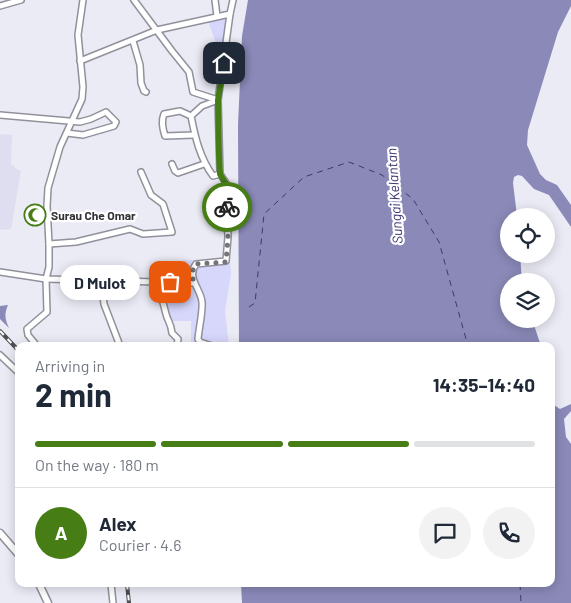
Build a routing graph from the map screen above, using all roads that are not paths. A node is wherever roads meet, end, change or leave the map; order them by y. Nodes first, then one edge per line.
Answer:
1 (22, 0) edge
2 (83, 0) edge
3 (134, 0) edge
4 (215, 0) edge
5 (233, 0) edge
6 (0, 6) edge
7 (230, 14) junction
8 (217, 16) junction
9 (157, 30) junction
10 (133, 41) junction
11 (80, 61) junction
12 (146, 92) dead end
13 (218, 100) junction
14 (0, 115) edge
15 (191, 116) junction
16 (72, 122) junction
17 (66, 132) junction
18 (194, 135) junction
19 (172, 164) dead end
20 (204, 164) junction
21 (141, 172) dead end
22 (220, 174) junction
23 (49, 244) junction
24 (0, 272) edge
25 (46, 279) junction
26 (101, 280) junction
27 (156, 282) junction
28 (193, 283) junction
29 (34, 342) edge
30 (118, 342) edge
31 (178, 342) edge
32 (200, 342) edge
33 (0, 355) edge
34 (15, 369) edge
35 (0, 533) edge
36 (15, 550) edge
37 (40, 587) edge
38 (111, 587) edge
39 (48, 603) edge
40 (113, 603) edge

1 - 6 street
2 - 11 street
3 - 9 street
4 - 8 street
5 - 7 street
7 - 8 street
7 - 13 street
8 - 9 street
9 - 10 street
9 - 13 street
10 - 11 street
10 - 12 street
11 - 16 street
13 - 15 street
13 - 22 street
14 - 16 street
15 - 18 street
15 - 18 street
16 - 17 street
16 - 17 street
17 - 23 street
18 - 20 street
19 - 20 street
20 - 22 street
21 - 23 street
22 - 28 street
23 - 25 street
24 - 25 street
25 - 26 street
25 - 29 street
26 - 27 street
26 - 30 street
27 - 28 street
27 - 31 street
28 - 32 street
33 - 34 street
35 - 36 street
37 - 39 street
38 - 40 street

